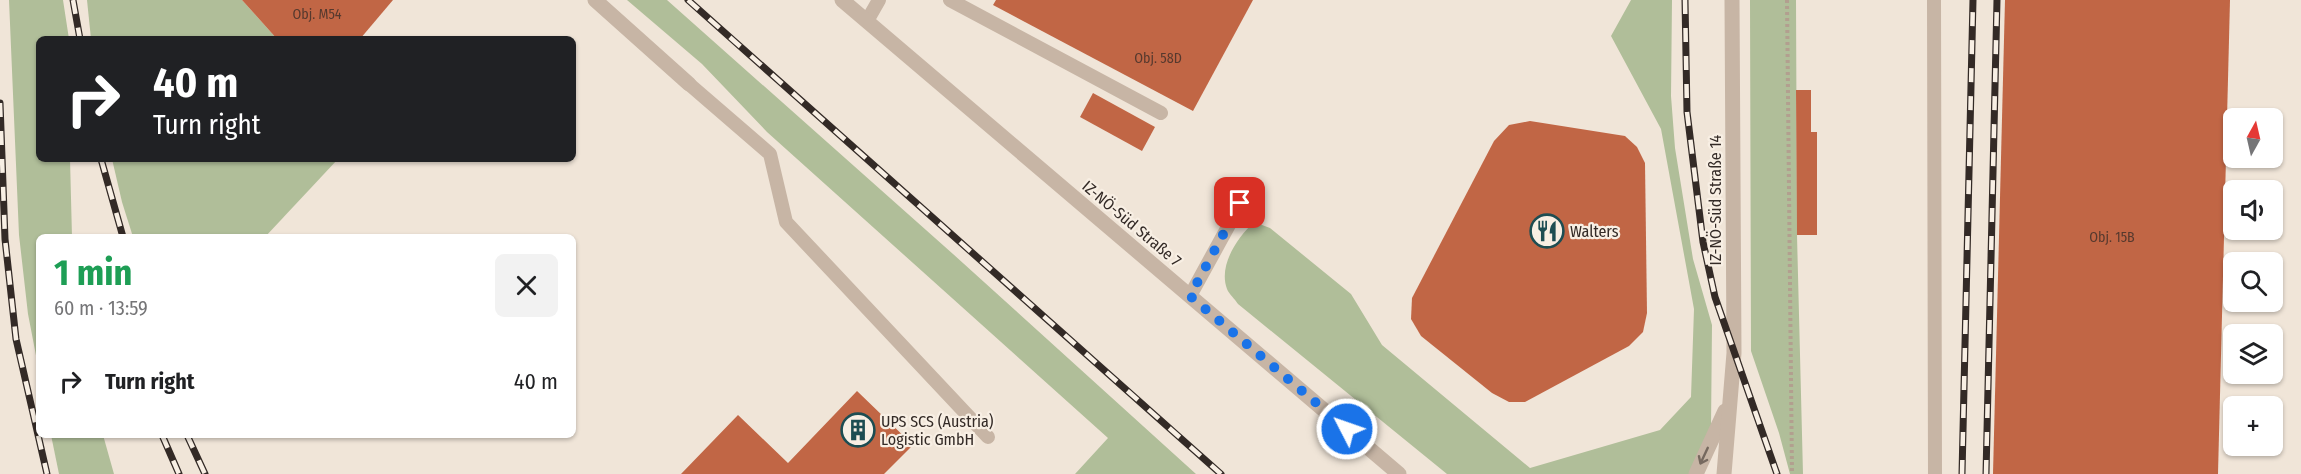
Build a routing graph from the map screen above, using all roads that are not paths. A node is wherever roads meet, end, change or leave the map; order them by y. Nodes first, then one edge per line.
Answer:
1 (595, 0) edge
2 (842, 0) edge
3 (879, 0) edge
4 (950, 0) edge
5 (1732, 0) edge
6 (1934, 0) edge
7 (966, 4) edge
8 (867, 21) junction
9 (689, 84) joint
10 (1161, 113) dead end
11 (1240, 203) dead end
12 (1190, 296) junction
13 (1730, 400) junction
14 (988, 437) dead end
15 (1399, 474) edge
16 (1696, 474) edge
17 (1724, 474) edge
18 (1935, 474) edge

1 - 9 street
2 - 8 street, IZ-NÖ-Süd Straße 7
3 - 8 lane
4 - 7 lane
5 - 13 street, IZ-NÖ-Süd Straße 14
6 - 18 lane
7 - 10 lane
8 - 12 street, IZ-NÖ-Süd Straße 7
9 - 14 lane
11 - 12 lane
12 - 15 street, IZ-NÖ-Süd Straße 7
13 -> 16 street, IZ-NÖ-Süd Straße 14
13 - 17 street, IZ-NÖ-Süd Straße 14

